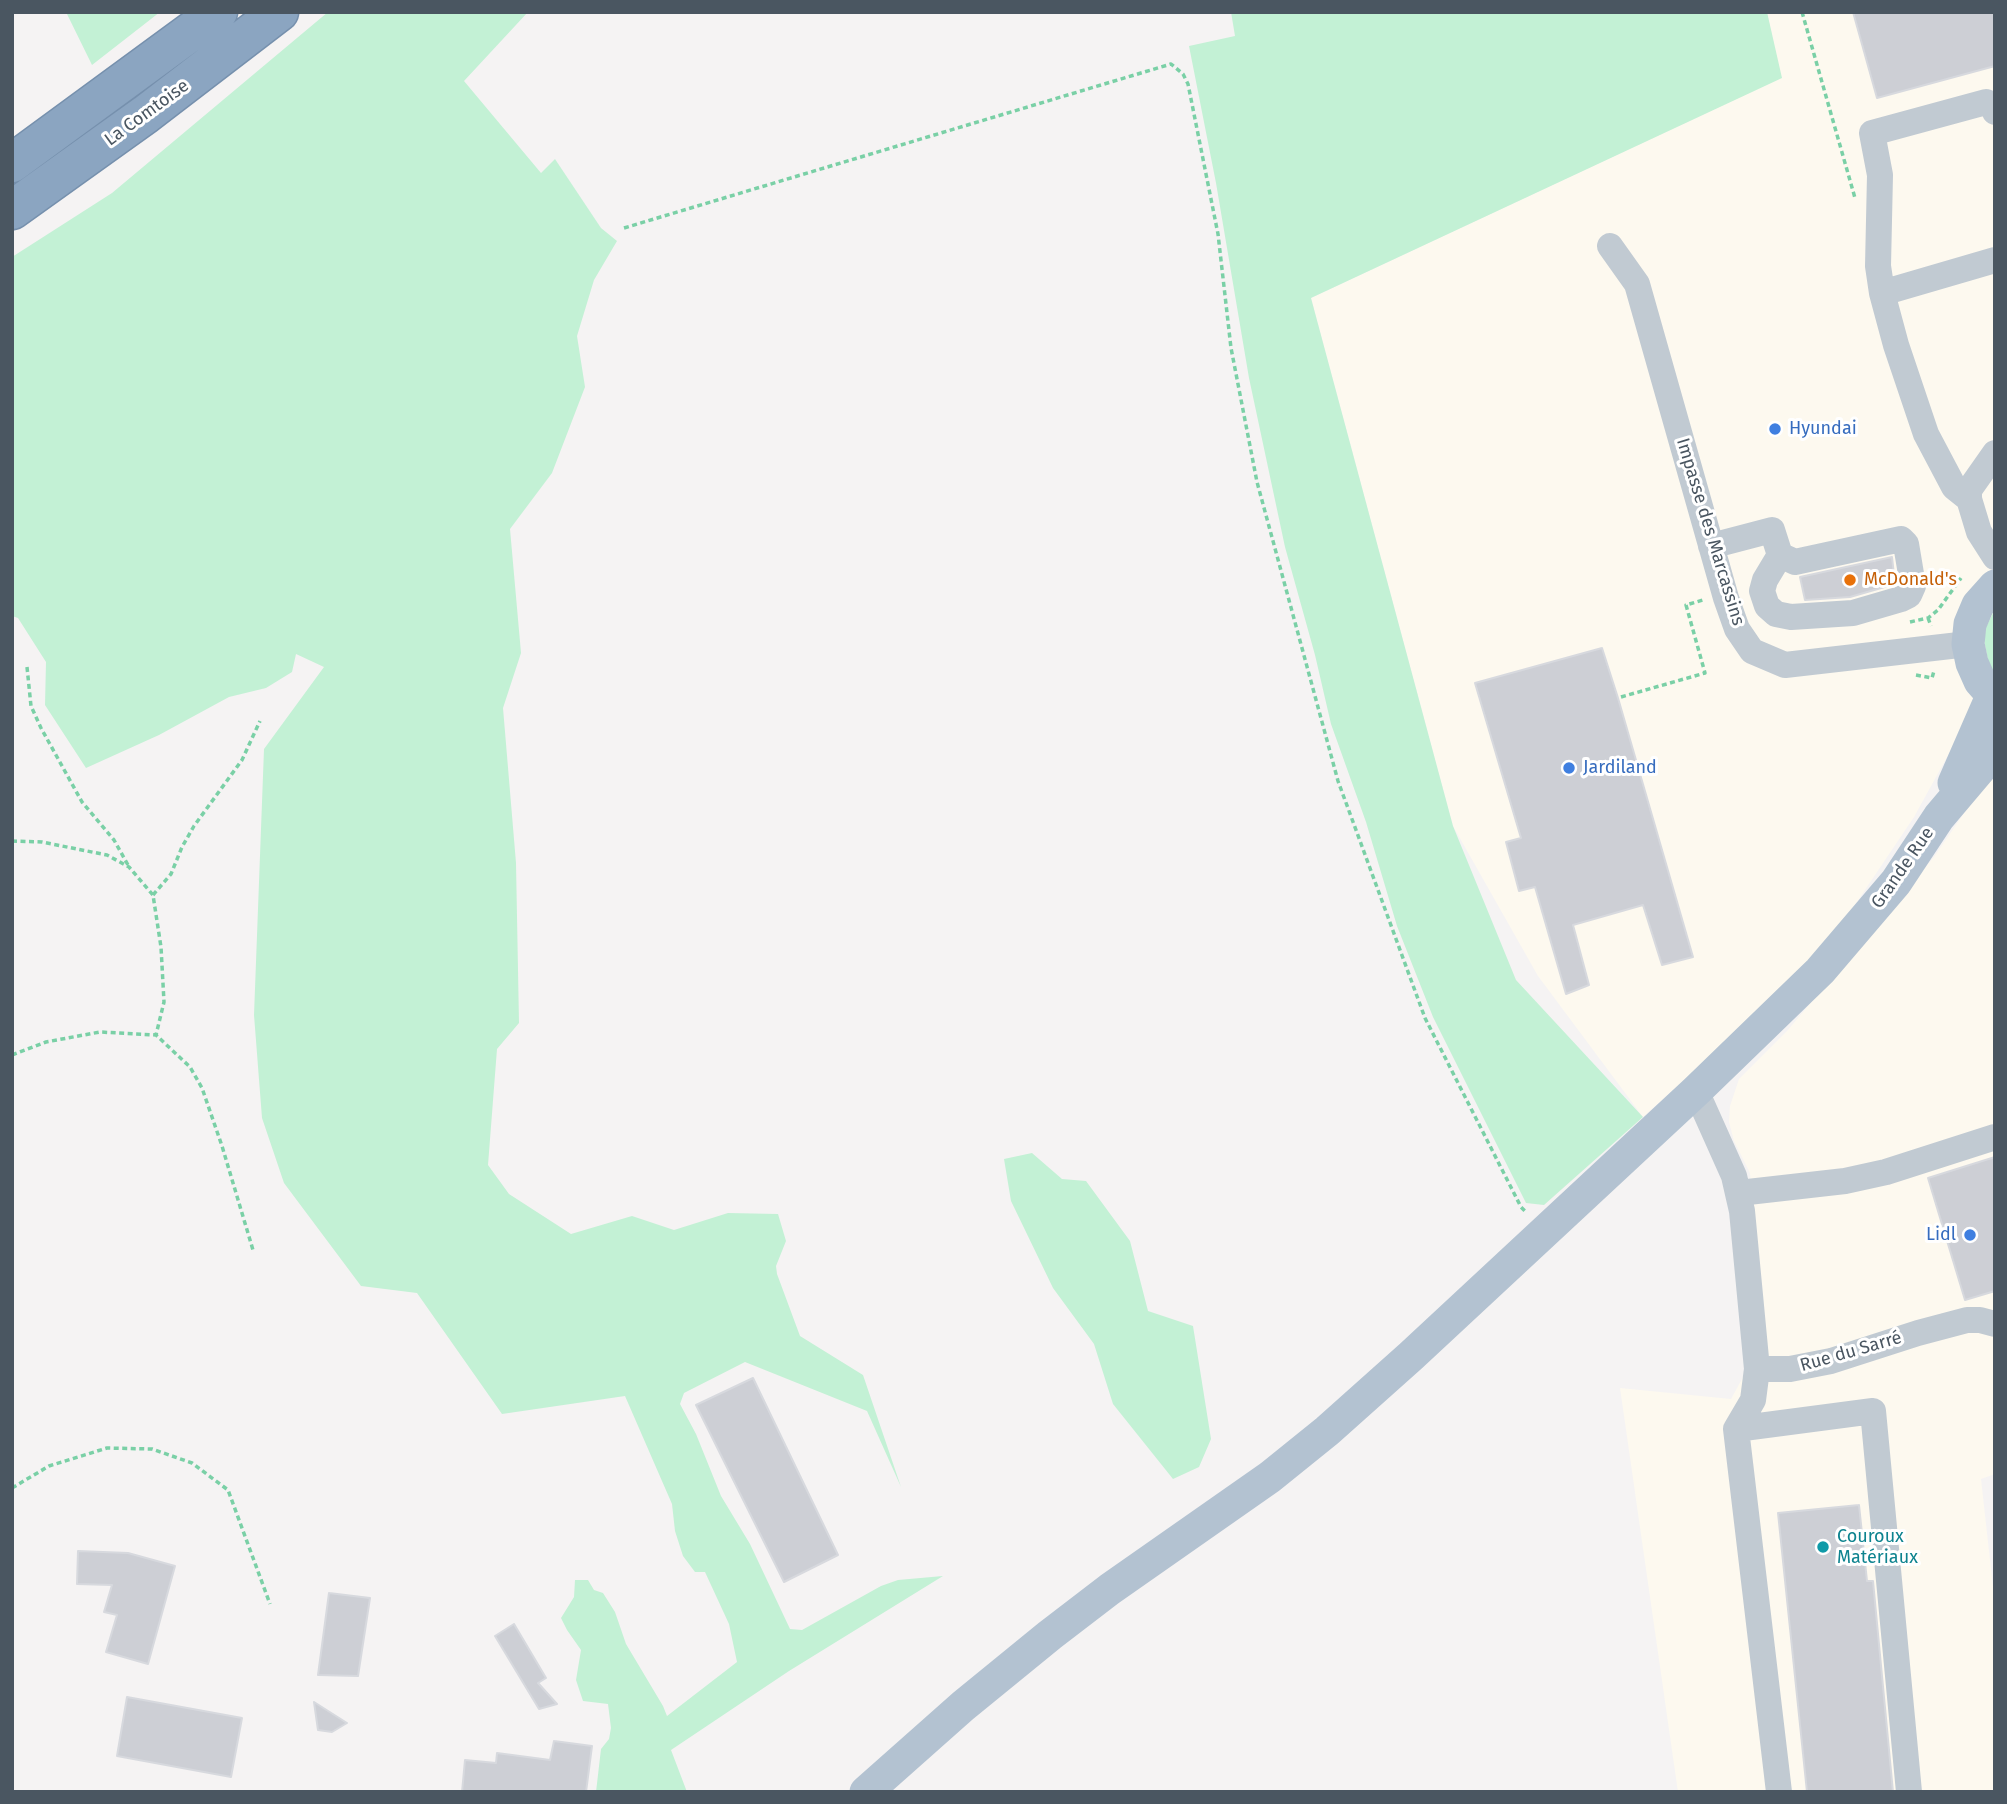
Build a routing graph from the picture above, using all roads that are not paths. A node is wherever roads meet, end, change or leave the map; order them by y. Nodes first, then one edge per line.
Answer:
1 (218, 12) edge
2 (279, 12) edge
3 (1995, 112) edge
4 (12, 163) edge
5 (12, 210) edge
6 (1610, 246) dead end
7 (1995, 260) edge
8 (1882, 292) junction
9 (1995, 453) edge
10 (1969, 499) junction
11 (1711, 546) junction
12 (1780, 555) junction
13 (1995, 558) edge
14 (1995, 586) edge
15 (1968, 644) junction
16 (1993, 697) edge
17 (1995, 751) edge
18 (1939, 817) junction
19 (1696, 1091) junction
20 (1995, 1137) edge
21 (1739, 1193) junction
22 (1995, 1324) edge
23 (1756, 1369) junction
24 (1736, 1429) junction
25 (866, 1792) edge
26 (1779, 1792) edge
27 (1909, 1792) edge

1 - 4 highway
2 - 5 highway, La Comtoise
3 - 8 street
6 - 11 street, Impasse des Marcassins
7 - 8 street
8 - 10 street
9 - 10 street
10 - 13 street
11 - 12 street
11 - 15 street, Impasse des Marcassins
12 - 12 street
14 - 15 main road
15 - 16 main road
16 - 18 main road, Grande Rue
17 - 18 main road, Grande Rue
18 - 19 main road, Grande Rue
19 - 21 street
19 - 25 main road, Grande Rue
20 - 21 street
21 - 23 street
22 - 23 street, Rue du Sarré
23 - 24 street
24 - 26 street
24 - 27 street

